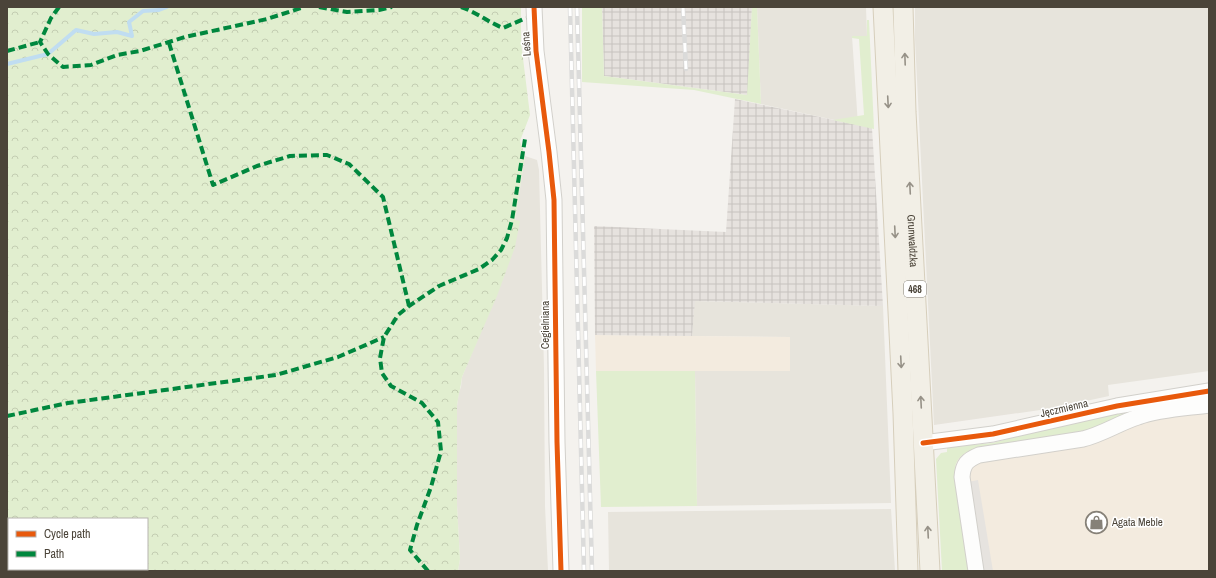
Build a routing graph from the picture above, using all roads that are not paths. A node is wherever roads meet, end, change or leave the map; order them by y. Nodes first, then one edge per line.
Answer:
1 (534, 7) edge
2 (883, 7) edge
3 (903, 7) edge
4 (539, 79) joint
5 (1209, 391) edge
6 (1209, 405) edge
7 (923, 443) junction
8 (561, 571) edge
9 (908, 571) edge
10 (930, 571) edge
11 (976, 571) edge

1 - 4 street, Leśna
2 -> 9 main road, Grunwaldzka / 468
7 -> 3 main road, Grunwaldzka / 468
4 - 8 street, Cegielniana
5 - 7 street, Jęczmienna
6 - 11 street
10 -> 7 main road, Grunwaldzka / 468

